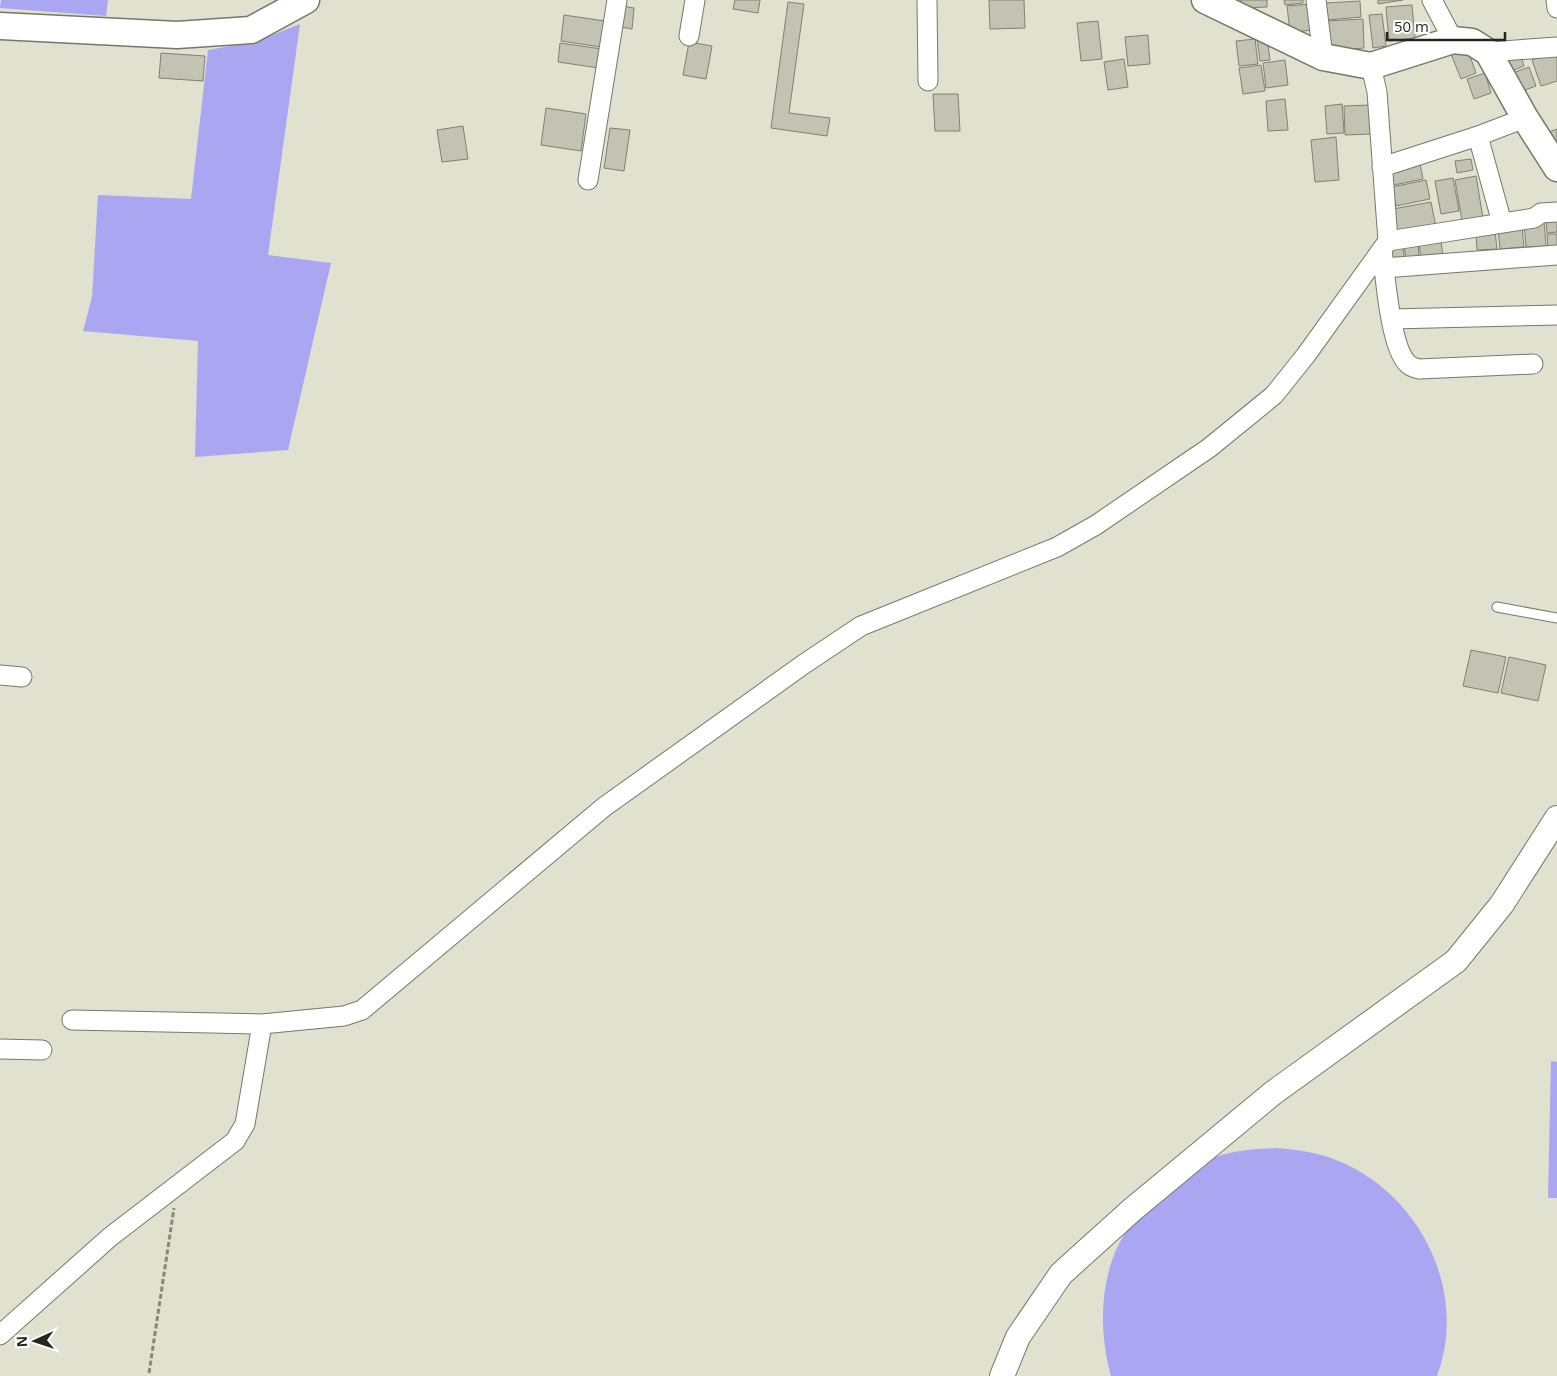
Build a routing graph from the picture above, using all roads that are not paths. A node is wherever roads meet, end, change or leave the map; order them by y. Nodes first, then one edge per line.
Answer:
1 (306, 0) edge
2 (617, 0) edge
3 (695, 0) edge
4 (927, 0) edge
5 (1316, 0) edge
6 (1432, 0) edge
7 (1556, 0) edge
8 (1215, 2) edge
9 (1557, 8) edge
10 (0, 26) edge
11 (689, 36) dead end
12 (1453, 40) junction
13 (1557, 47) edge
14 (1488, 52) junction
15 (1323, 57) junction
16 (1371, 66) junction
17 (928, 81) dead end
18 (1525, 118) junction
19 (1478, 136) junction
20 (1557, 166) edge
21 (1382, 167) junction
22 (588, 180) dead end
23 (1557, 212) edge
24 (1502, 223) junction
25 (1385, 253) junction
26 (1557, 255) edge
27 (1557, 316) edge
28 (1391, 319) junction
29 (1533, 364) dead end
30 (1497, 607) dead end
31 (1557, 618) edge
32 (0, 676) edge
33 (22, 677) dead end
34 (1557, 818) edge
35 (72, 1020) dead end
36 (262, 1024) junction
37 (0, 1049) edge
38 (42, 1050) dead end
39 (0, 1335) edge
40 (1002, 1376) edge

1 - 10 main road
2 - 22 street
3 - 11 street
4 - 17 street
5 - 15 street
6 - 12 street
7 - 9 street
8 - 15 main road
12 - 14 main road
12 - 16 main road
13 - 14 street
14 - 18 main road
15 - 16 main road
16 - 21 street
18 - 19 street
18 - 20 main road
19 - 21 street
19 - 24 street
21 - 25 street
23 - 24 street
24 - 25 street
25 - 26 street
25 - 28 street
25 - 36 street
27 - 28 street
28 - 29 street
30 - 31 lane
32 - 33 street
34 - 40 street
35 - 36 street
36 - 39 street
37 - 38 street

